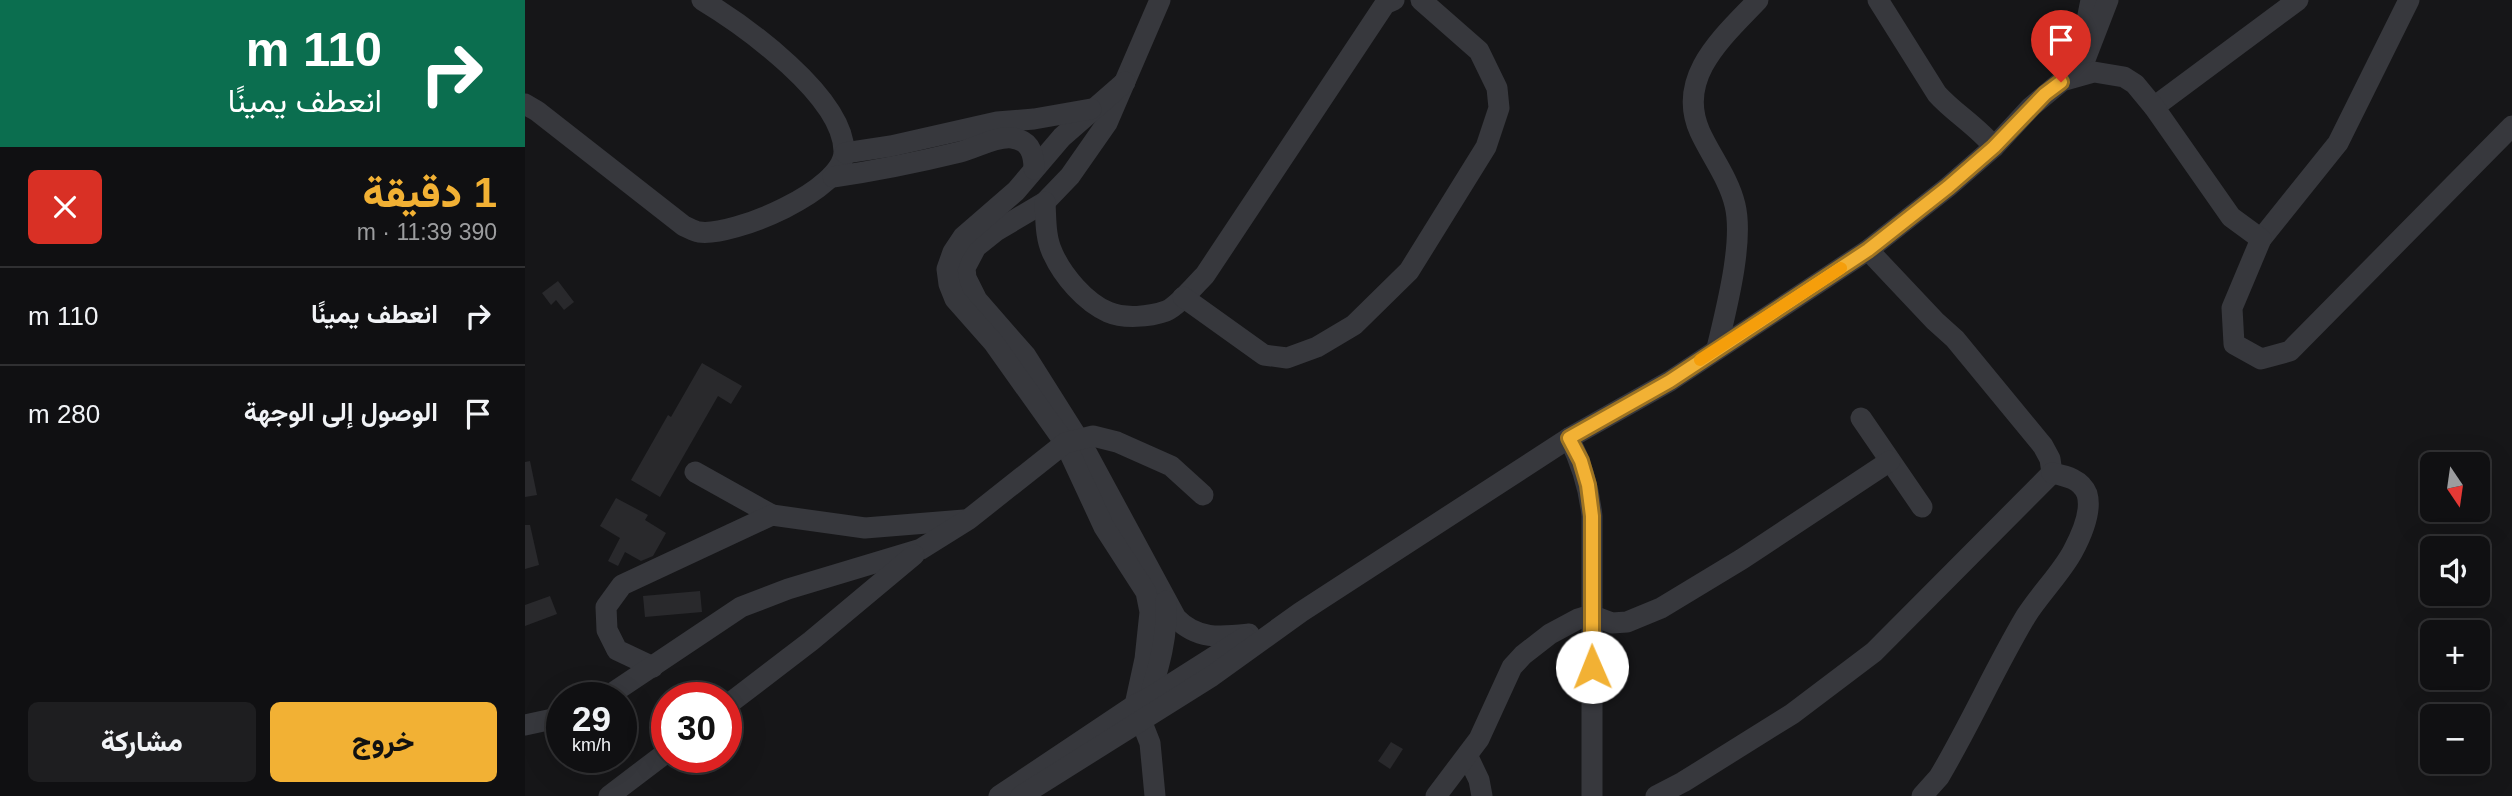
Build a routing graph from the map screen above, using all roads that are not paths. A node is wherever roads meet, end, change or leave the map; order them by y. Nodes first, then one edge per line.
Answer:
1 (702, 0) edge
2 (1160, 0) edge
3 (1394, 0) edge
4 (1422, 0) edge
5 (1758, 0) edge
6 (1878, 0) edge
7 (2091, 0) edge
8 (2108, 0) edge
9 (2298, 0) edge
10 (2409, 0) edge
11 (2078, 75) junction
12 (1125, 82) junction
13 (525, 104) edge
14 (2154, 107) junction
15 (1093, 108) junction
16 (2512, 126) edge
17 (1994, 147) junction
18 (845, 153) junction
19 (1034, 169) junction
20 (833, 177) junction
21 (1045, 202) junction
22 (2262, 239) junction
23 (1868, 250) junction
24 (1183, 297) junction
25 (1717, 348) junction
26 (1861, 418) dead end
27 (1569, 438) junction
28 (1072, 442) junction
29 (1890, 461) junction
30 (695, 472) dead end
31 (2052, 473) junction
32 (1203, 495) dead end
33 (1922, 507) dead end
34 (772, 515) junction
35 (969, 519) junction
36 (921, 549) junction
37 (1166, 601) junction
38 (1301, 612) junction
39 (1591, 615) junction
40 (1249, 634) junction
41 (653, 667) junction
42 (630, 682) edge
43 (742, 694) edge
44 (1141, 708) junction
45 (546, 720) edge
46 (525, 725) edge
47 (1468, 757) junction
48 (651, 764) edge
49 (609, 796) edge
50 (1006, 796) edge
51 (1156, 796) edge
52 (1437, 796) edge
53 (1482, 796) edge
54 (1592, 796) edge
55 (1655, 796) edge
56 (1922, 796) edge

1 - 18 street
2 - 12 street
3 - 24 street
4 - 24 street
5 - 25 street
6 - 17 street
7 - 11 street
8 - 11 street
9 - 14 street
10 - 22 street
11 - 14 street
11 - 17 street
12 - 15 street
12 - 21 street
13 - 20 street
14 - 22 street
15 - 18 street
15 - 19 street
16 - 22 street
17 - 23 street
18 - 20 street
19 - 20 street
19 - 28 street
21 - 24 street
21 - 28 street
23 - 25 street
23 - 31 street
25 - 27 street
26 - 29 street
27 - 38 street
27 - 39 street
28 - 32 street
28 - 35 street
28 - 37 street
28 - 44 street
29 - 33 street
29 - 39 street
30 - 34 street
31 - 55 street
31 - 56 street
34 - 35 street
34 - 41 street
35 - 36 street
36 - 41 street
36 - 43 street
37 - 40 street
37 - 44 street
38 - 40 street
38 - 44 street
39 - 47 street
39 - 54 street
40 - 44 street
41 - 42 street
44 - 50 street
44 - 51 street
45 - 46 street
47 - 52 street
47 - 53 street
48 - 49 street

